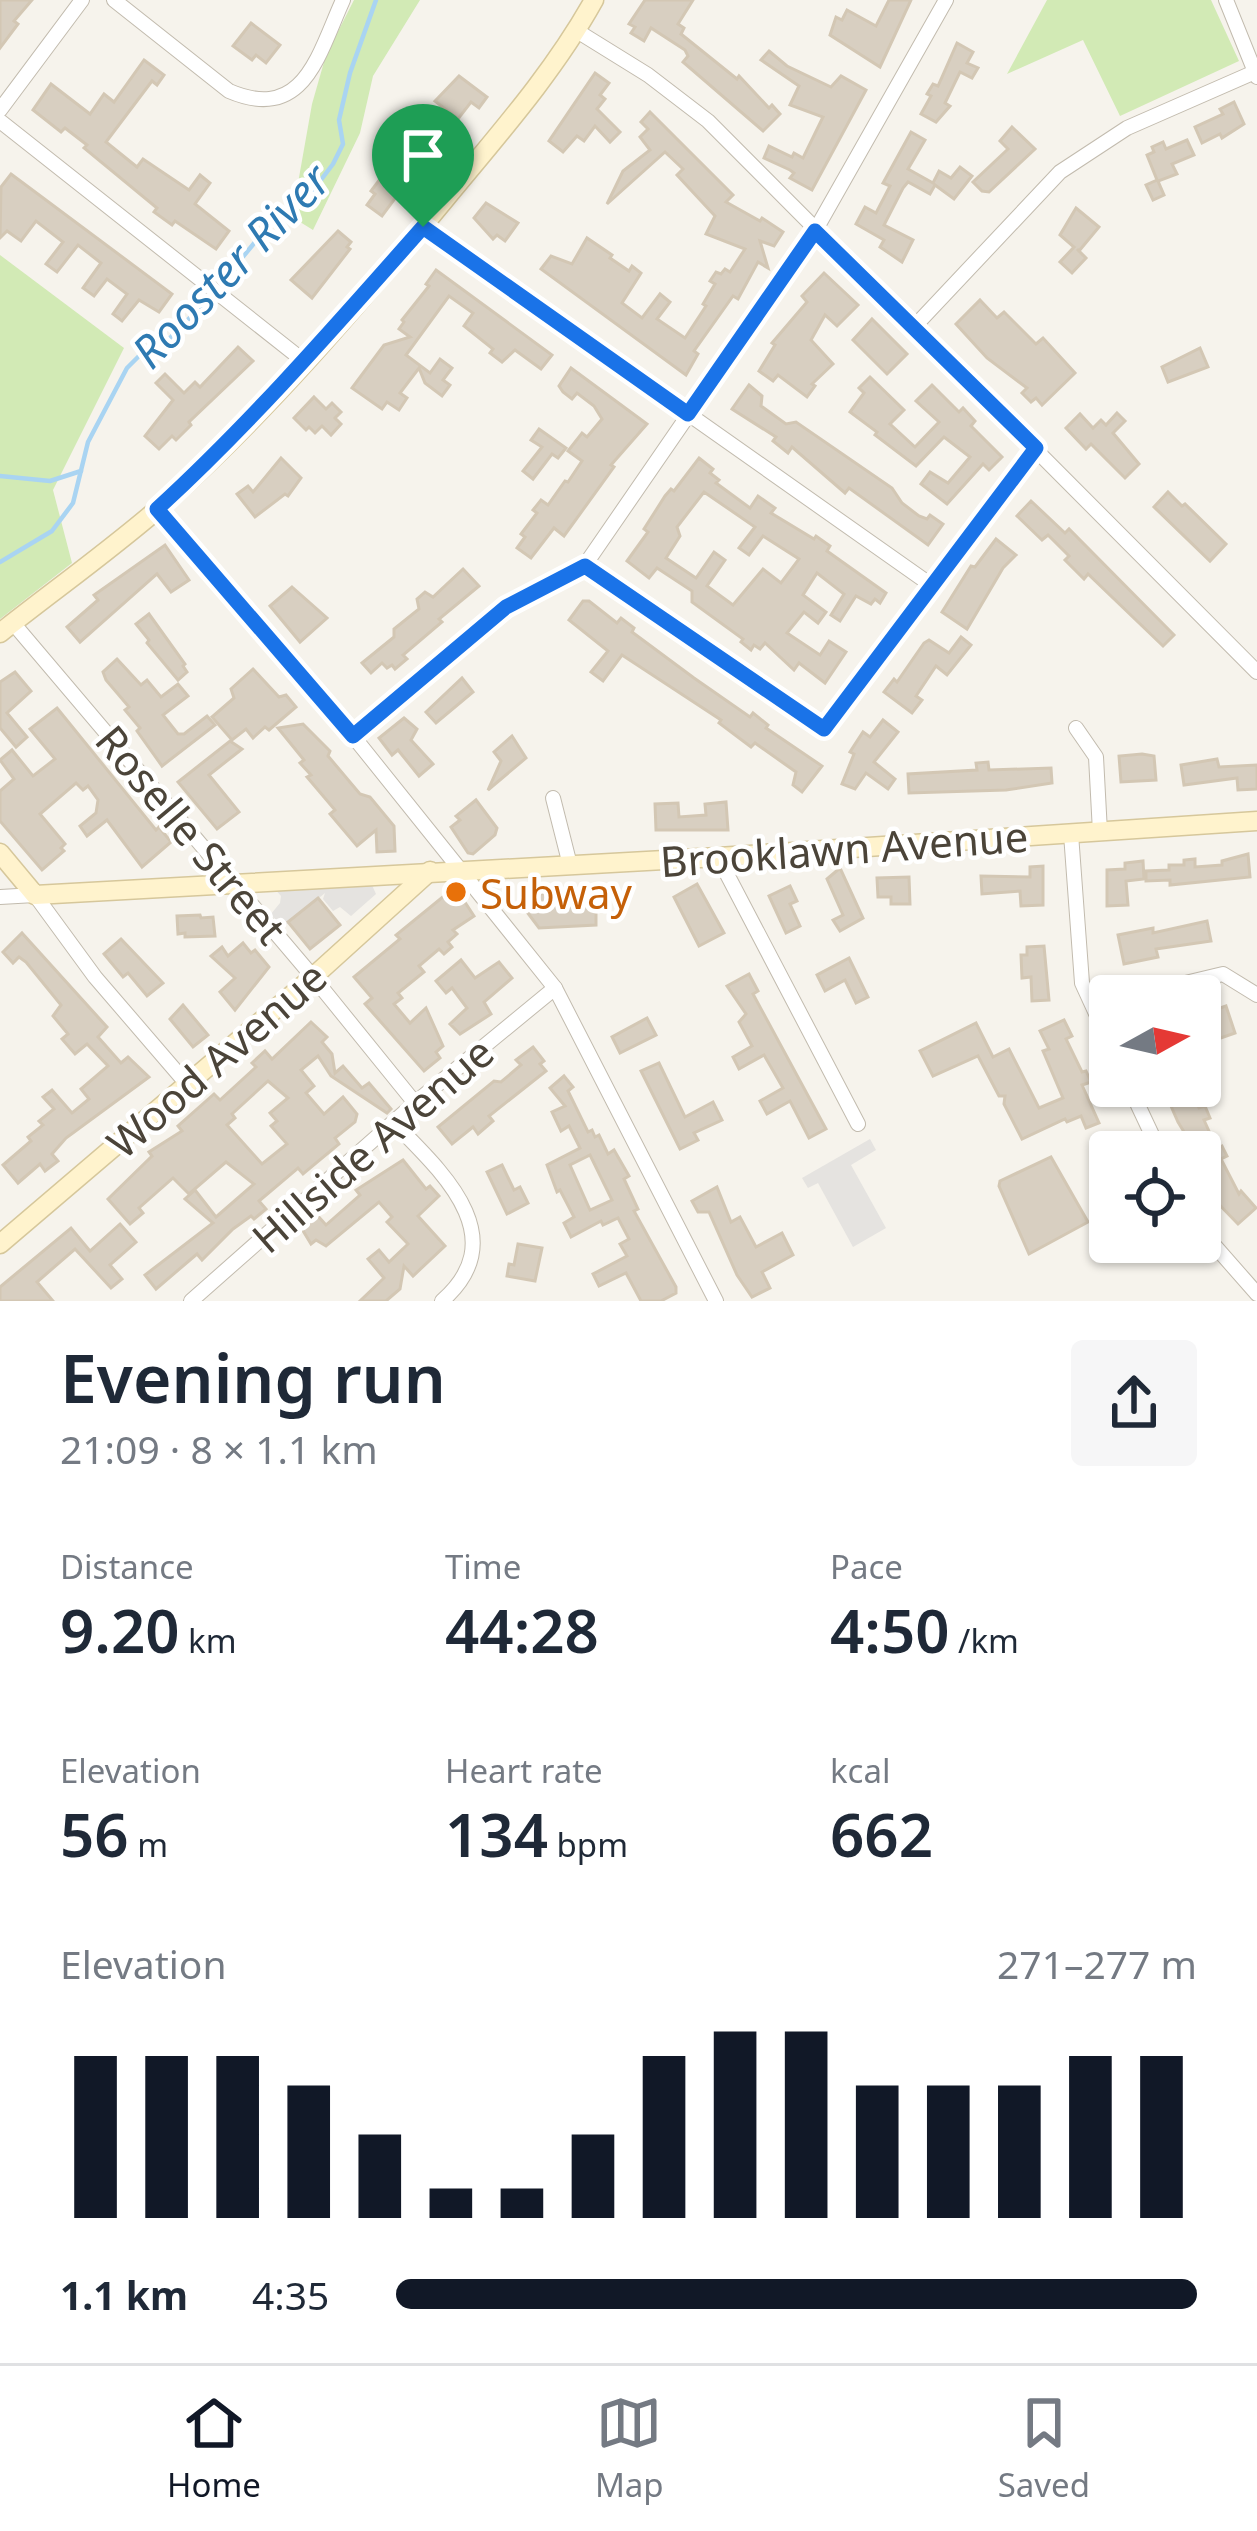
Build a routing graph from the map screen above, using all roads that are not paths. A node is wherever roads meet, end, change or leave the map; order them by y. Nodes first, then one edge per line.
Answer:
1 (82, 0) edge
2 (114, 0) edge
3 (343, 0) edge
4 (594, 0) edge
5 (946, 0) edge
6 (1226, 0) edge
7 (577, 31) junction
8 (1256, 74) edge
9 (0, 110) edge
10 (0, 121) edge
11 (423, 227) junction
12 (815, 231) junction
13 (914, 327) junction
14 (304, 362) junction
15 (688, 414) junction
16 (1036, 448) junction
17 (157, 509) junction
18 (585, 566) junction
19 (931, 585) junction
20 (6, 628) edge
21 (1257, 672) edge
22 (1076, 728) dead end
23 (353, 736) junction
24 (553, 798) dead end
25 (1257, 821) edge
26 (1100, 832) junction
27 (1071, 834) junction
28 (0, 854) edge
29 (718, 857) junction
30 (570, 865) junction
31 (460, 869) junction
32 (430, 871) junction
33 (234, 883) junction
34 (35, 895) junction
35 (0, 897) edge
36 (1219, 975) edge
37 (314, 977) junction
38 (555, 988) junction
39 (1257, 995) edge
40 (1089, 998) edge
41 (188, 1084) junction
42 (415, 1103) junction
43 (394, 1124) junction
44 (858, 1124) dead end
45 (0, 1244) edge
46 (1221, 1253) edge
47 (1257, 1294) edge
48 (191, 1301) edge
49 (442, 1301) edge
50 (716, 1301) edge

1 - 9 street
2 - 3 street
4 - 7 street
5 - 12 street
6 - 8 street
7 - 11 street
7 - 12 street
8 - 13 street
10 - 14 street
11 - 14 street
11 - 15 street
12 - 13 street
12 - 15 street
13 - 16 street
14 - 17 street
15 - 18 street
15 - 19 street
16 - 19 street
16 - 21 street
17 - 20 street
17 - 23 street
18 - 19 street
18 - 23 street
20 - 33 street, Roselle Street
22 - 26 street
23 - 31 street
24 - 30 street
25 - 26 street, Brooklawn Avenue
26 - 27 street, Brooklawn Avenue
27 - 29 street, Brooklawn Avenue
27 - 40 street
28 - 34 street
29 - 30 street, Brooklawn Avenue
29 - 44 street
30 - 31 street, Brooklawn Avenue
31 - 32 street, Brooklawn Avenue
31 - 38 street
32 - 33 street, Brooklawn Avenue
32 - 37 street, Wood Avenue
33 - 34 street, Brooklawn Avenue
33 - 37 street, Roselle Street
34 - 35 street, Brooklawn Avenue
34 - 41 street
36 - 39 street
37 - 41 street, Wood Avenue
37 - 42 street, Roselle Street
38 - 42 street, Hillside Avenue
38 - 50 street
41 - 45 street, Wood Avenue
42 - 43 street, Hillside Avenue
43 - 48 street, Hillside Avenue
43 - 49 street
46 - 47 street

